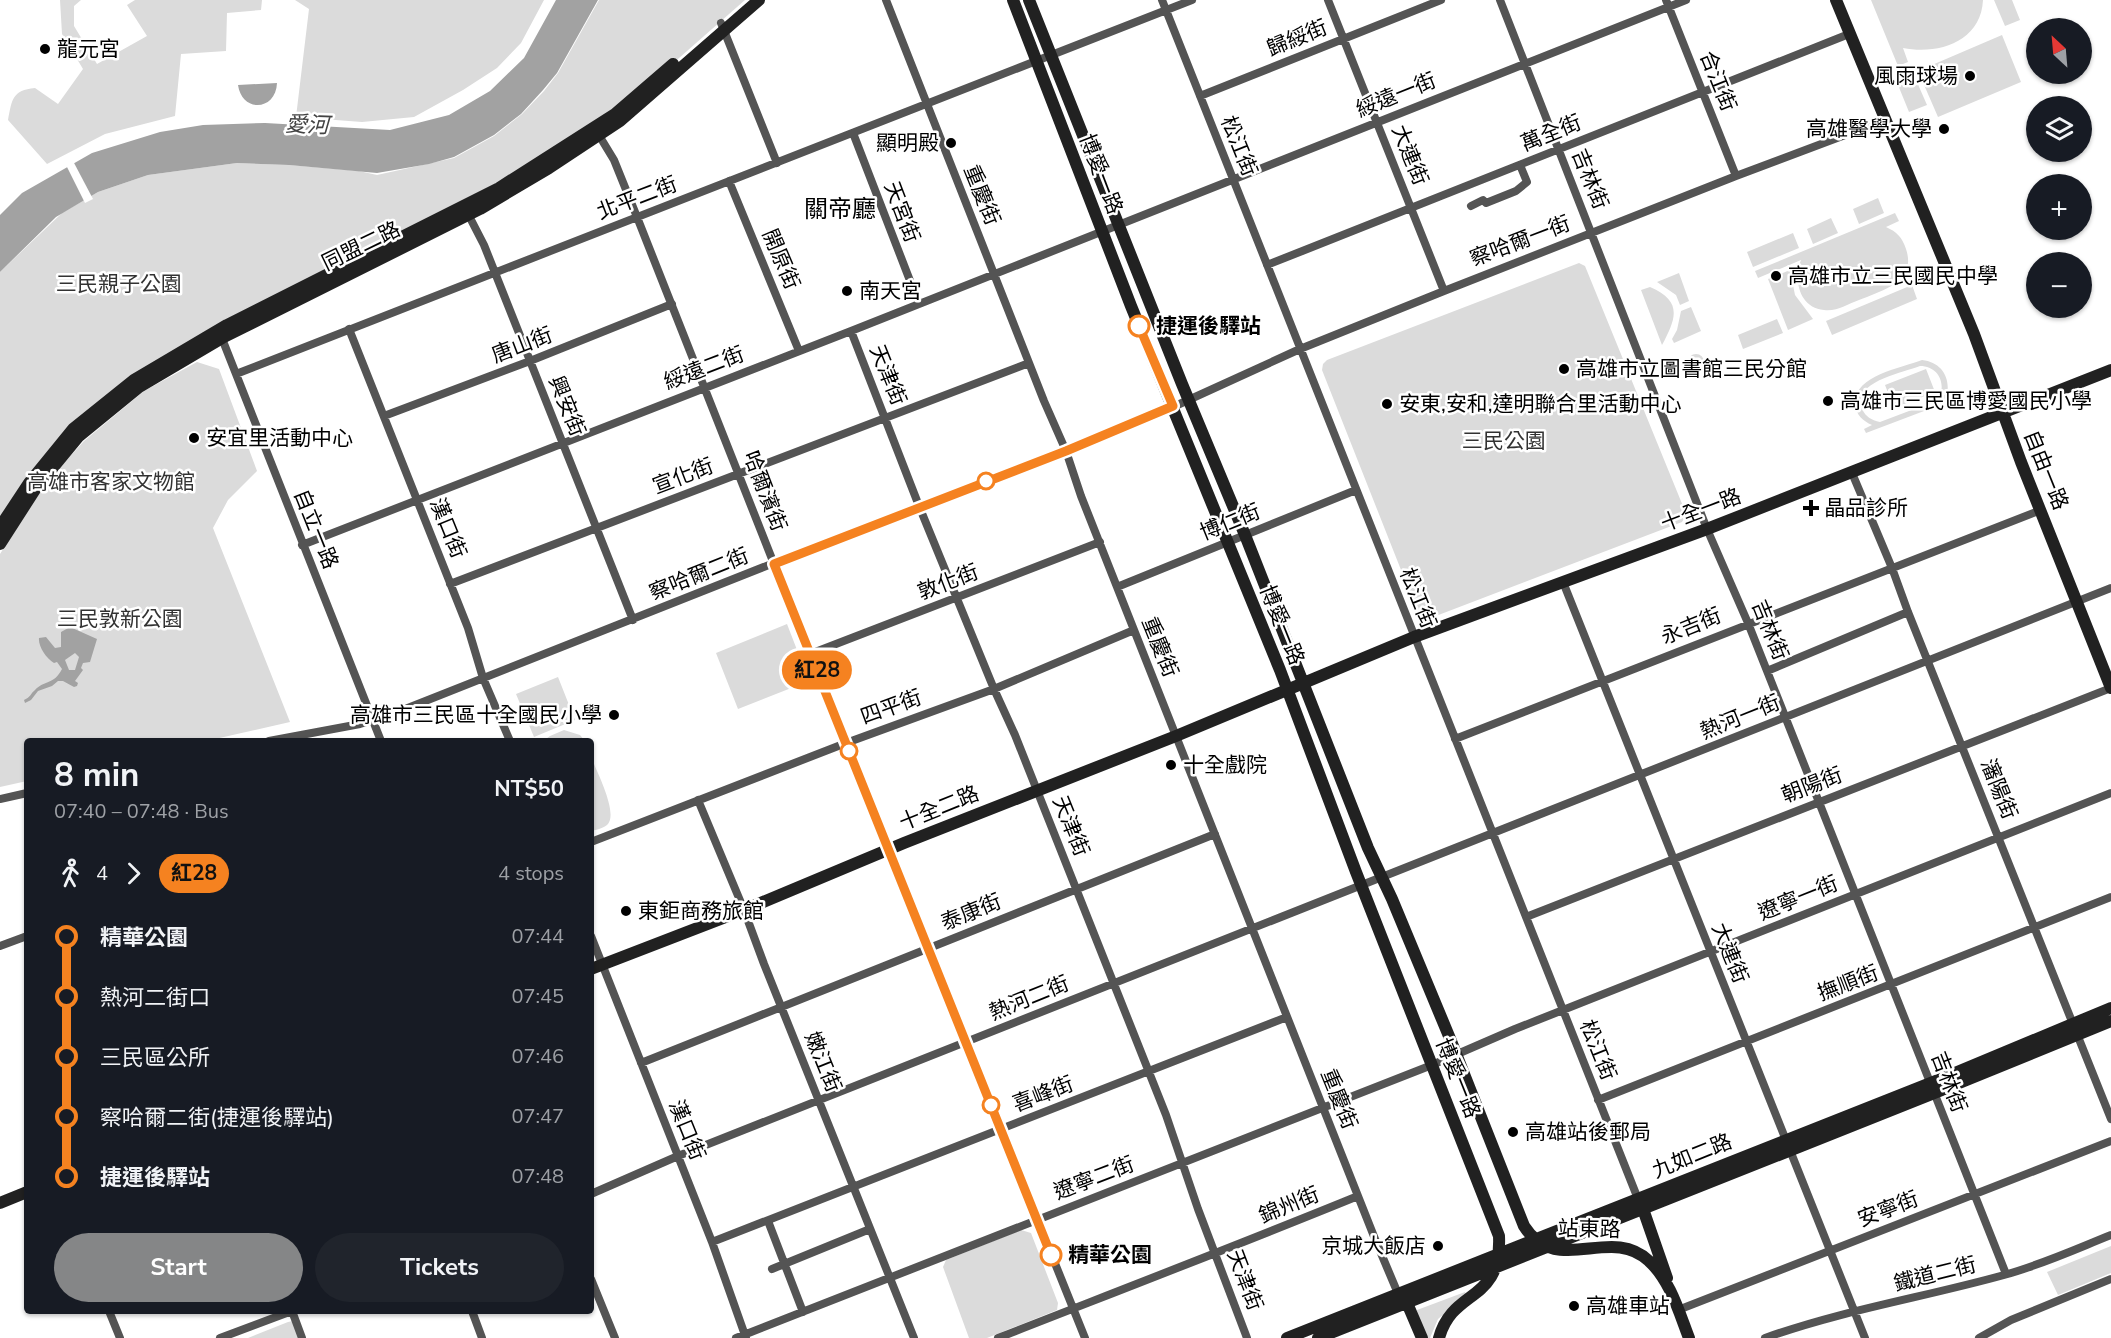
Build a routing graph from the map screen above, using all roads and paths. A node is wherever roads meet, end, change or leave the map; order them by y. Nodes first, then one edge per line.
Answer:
1 (746, 0) edge
2 (759, 0) edge
3 (886, 0) edge
4 (1013, 0) edge
5 (1029, 0) edge
6 (1162, 0) edge
7 (1192, 0) edge
8 (1328, 0) edge
9 (1441, 0) edge
10 (1500, 0) edge
11 (1686, 0) edge
12 (1836, 0) edge
13 (1667, 4) edge
14 (1166, 10) junction
15 (723, 27) junction
16 (1849, 34) junction
17 (1344, 39) junction
18 (1051, 56) junction
19 (1036, 62) junction
20 (1525, 63) junction
21 (1703, 93) junction
22 (1200, 96) junction
23 (927, 104) junction
24 (1885, 120) junction
25 (1377, 122) junction
26 (597, 131) junction
27 (853, 133) junction
28 (1559, 149) junction
29 (777, 163) junction
30 (1520, 165) junction
31 (1736, 176) junction
32 (1233, 180) junction
33 (729, 181) junction
34 (1471, 206) dead end
35 (1411, 208) junction
36 (466, 211) junction
37 (637, 217) junction
38 (1119, 225) junction
39 (1102, 232) junction
40 (1592, 233) junction
41 (1267, 265) junction
42 (495, 273) junction
43 (994, 274) junction
44 (1444, 291) junction
45 (672, 304) junction
46 (919, 304) junction
47 (349, 329) junction
48 (851, 331) junction
49 (220, 334) junction
50 (1300, 349) junction
51 (799, 351) junction
52 (530, 361) junction
53 (1029, 363) junction
54 (236, 374) junction
55 (2110, 374) edge
56 (705, 388) junction
57 (1189, 400) junction
58 (1173, 406) junction
59 (2003, 413) junction
60 (384, 416) junction
61 (886, 418) junction
62 (563, 443) junction
63 (1066, 451) junction
64 (1852, 473) junction
65 (739, 474) junction
66 (1356, 490) junction
67 (417, 500) junction
68 (919, 506) junction
69 (2041, 510) junction
70 (0, 527) edge
71 (596, 528) junction
72 (1707, 529) junction
73 (1245, 535) junction
74 (1100, 542) junction
75 (1228, 542) junction
76 (0, 544) edge
77 (303, 545) junction
78 (774, 564) junction
79 (1893, 568) junction
80 (1563, 582) junction
81 (450, 584) junction
82 (1118, 587) junction
83 (2111, 588) edge
84 (957, 598) junction
85 (2078, 602) junction
86 (1908, 612) junction
87 (633, 620) junction
88 (1748, 623) junction
89 (1134, 630) junction
90 (1414, 637) junction
91 (810, 654) junction
92 (1928, 661) junction
93 (1767, 671) junction
94 (483, 678) junction
95 (1602, 681) junction
96 (1302, 683) junction
97 (2111, 688) edge
98 (994, 689) junction
99 (1287, 689) junction
100 (1785, 718) junction
101 (373, 721) junction
102 (1176, 736) junction
103 (285, 738) edge
104 (380, 738) edge
105 (509, 738) edge
106 (1455, 739) junction
107 (846, 743) junction
108 (1962, 746) junction
109 (1640, 775) junction
110 (1037, 791) junction
111 (2111, 793) edge
112 (24, 794) edge
113 (0, 799) edge
114 (698, 800) junction
115 (1819, 802) junction
116 (1215, 834) junction
117 (1492, 834) junction
118 (1999, 837) junction
119 (594, 841) edge
120 (889, 850) junction
121 (1673, 859) junction
122 (1381, 878) junction
123 (1361, 886) junction
124 (1077, 890) junction
125 (1856, 894) junction
126 (2111, 897) edge
127 (744, 910) junction
128 (1526, 917) junction
129 (2035, 928) junction
130 (1252, 930) junction
131 (24, 937) edge
132 (0, 946) edge
133 (928, 948) junction
134 (594, 952) edge
135 (1710, 952) junction
136 (597, 967) edge
137 (1114, 984) junction
138 (1892, 985) junction
139 (781, 1007) junction
140 (2111, 1008) edge
141 (1562, 1010) junction
142 (1287, 1017) junction
143 (2111, 1021) edge
144 (2075, 1030) junction
145 (966, 1042) junction
146 (1746, 1042) junction
147 (1455, 1053) junction
148 (641, 1063) junction
149 (1432, 1065) junction
150 (1149, 1072) junction
151 (1931, 1088) junction
152 (1598, 1100) junction
153 (819, 1101) junction
154 (1323, 1107) junction
155 (2111, 1119) edge
156 (1001, 1129) junction
157 (2111, 1141) edge
158 (1787, 1146) junction
159 (678, 1156) junction
160 (1181, 1163) junction
161 (853, 1187) junction
162 (24, 1193) edge
163 (594, 1193) edge
164 (1973, 1195) junction
165 (1358, 1196) junction
166 (0, 1203) edge
167 (1640, 1204) junction
168 (1037, 1220) junction
169 (1522, 1220) joint
170 (768, 1221) junction
171 (870, 1229) junction
172 (2111, 1235) edge
173 (1535, 1240) junction
174 (712, 1242) junction
175 (1545, 1247) junction
176 (1829, 1252) junction
177 (1216, 1254) junction
178 (1499, 1254) junction
179 (785, 1264) junction
180 (1497, 1267) junction
181 (772, 1269) dead end
182 (2006, 1274) junction
183 (890, 1278) junction
184 (2111, 1279) edge
185 (594, 1286) edge
186 (1670, 1291) junction
187 (1397, 1295) junction
188 (1407, 1303) junction
189 (1073, 1308) junction
190 (1678, 1310) junction
191 (1853, 1311) junction
192 (803, 1312) junction
193 (110, 1314) edge
194 (284, 1314) edge
195 (293, 1314) edge
196 (473, 1314) edge
197 (742, 1337) edge
198 (120, 1338) edge
199 (220, 1338) edge
200 (302, 1338) edge
201 (482, 1338) edge
202 (615, 1338) edge
203 (914, 1338) edge
204 (998, 1338) edge
205 (1085, 1338) edge
206 (1247, 1338) edge
207 (1287, 1338) edge
208 (1318, 1338) edge
209 (1422, 1338) edge
210 (1439, 1338) edge
211 (1689, 1338) edge
212 (1766, 1338) edge
213 (1864, 1338) edge
214 (1979, 1338) edge

1 - 15 street, 同盟二路
2 - 15 street, 同盟二路
3 - 23 street, 重慶街
4 - 19 street, 博愛一路
5 - 18 street, 博愛一路
6 - 14 street, 松江街
7 - 14 street, 北平二街
8 - 17 street, 大連街
9 - 17 street, 歸綏街
10 - 20 street, 吉林街
11 - 13 street, 綏遠一街
12 - 16 street, 自由一路
13 - 20 street, 綏遠一街
13 - 21 street, 合江街
14 - 18 street, 北平二街
14 - 22 street, 松江街
15 - 26 street, 同盟二路
15 - 29 street
16 - 21 street, 萬全街
16 - 24 street, 自由一路
17 - 22 street, 歸綏街
17 - 25 street, 大連街
18 - 19 street, 北平二街
18 - 38 street, 博愛一路
19 - 23 street, 北平二街
19 - 39 street, 博愛一路
20 - 25 street, 綏遠一街
20 - 28 street, 吉林街
21 - 28 street, 萬全街
21 - 31 street, 合江街
22 - 32 street, 松江街
23 - 27 street, 北平二街
23 - 43 street, 重慶街
24 - 31 street, 察哈爾一街
24 - 59 street, 自由一路
25 - 32 street, 綏遠一街
25 - 35 street, 大連街
26 - 36 street, 同盟二路
26 - 37 street, 哈爾濱街
27 - 29 street, 北平二街
27 - 46 street, 天宮街
28 - 30 street, 萬全街
28 - 40 street, 吉林街
29 - 33 street, 北平二街
30 - 34 street
30 - 35 street, 萬全街
31 - 40 street, 察哈爾一街
32 - 38 street, 綏遠一街
32 - 41 street, 松江街
33 - 37 street, 北平二街
33 - 51 street, 開原街
35 - 41 street, 萬全街
35 - 44 street, 大連街
36 - 42 street, 興安街
36 - 49 street, 同盟二路
37 - 42 street, 北平二街
37 - 45 street, 哈爾濱街
38 - 39 street, 綏遠二街
38 - 57 street, 博愛一路
39 - 43 street, 綏遠二街
39 - 58 street, 博愛一路
40 - 44 street, 察哈爾一街
40 - 72 street, 吉林街
41 - 50 street, 松江街
42 - 47 street, 北平二街
42 - 52 street, 興安街
43 - 46 street, 綏遠二街
43 - 53 street, 重慶街
44 - 50 street, 察哈爾一街
45 - 52 street, 唐山街
45 - 56 street, 哈爾濱街
46 - 48 street, 綏遠二街
47 - 54 street, 北平二街
47 - 60 street, 漢口街
48 - 51 street, 綏遠二街
48 - 61 street, 天津街
49 - 54 street, 自立一路
49 - 70 street, 同盟二路
49 - 76 street, 同盟二路
50 - 57 street, 察哈爾一街
50 - 66 street, 松江街
51 - 56 street, 綏遠二街
52 - 60 street, 唐山街
52 - 62 street, 興安街
53 - 61 street, 宣化街
53 - 63 street, 重慶街
54 - 77 street, 自立一路
55 - 59 street, 十全一路
56 - 62 street, 綏遠二街
56 - 65 street, 哈爾濱街
57 - 58 street, 察哈爾一街
57 - 73 street, 博愛一路
58 - 63 street, 察哈爾二街
58 - 75 street, 博愛一路
59 - 64 street, 十全一路
59 - 69 street, 自由一路
60 - 67 street, 漢口街
61 - 65 street, 宣化街
61 - 68 street, 天津街
62 - 67 street, 綏遠二街
62 - 71 street, 興安街
63 - 68 street, 察哈爾二街
63 - 74 street, 重慶街
64 - 72 street, 十全一路
64 - 79 street, 瀋陽街
65 - 71 street, 宣化街
65 - 78 street, 哈爾濱街
66 - 73 street, 博仁街
66 - 90 street, 松江街
67 - 77 street, 綏遠二街
67 - 81 street, 漢口街
68 - 78 street, 察哈爾二街
68 - 84 street, 天津街
69 - 79 street, 永吉街
69 - 85 street, 自由一路
71 - 81 street, 宣化街
71 - 87 street, 興安街
72 - 80 street, 十全一路
72 - 88 street, 吉林街
73 - 75 street, 博仁街
73 - 96 street, 博愛一路
74 - 82 street, 重慶街
74 - 84 street, 敦化街
75 - 82 street, 博仁街
75 - 99 street, 博愛一路
77 - 101 street, 自立一路
78 - 87 street, 察哈爾二街
78 - 91 street, 哈爾濱街
79 - 86 street, 瀋陽街
79 - 88 street, 永吉街
80 - 90 street, 十全一路
80 - 95 street, 大連街
81 - 94 street, 漢口街
82 - 89 street, 重慶街
83 - 85 street, 熱河一街
84 - 91 street, 敦化街
84 - 98 street, 天津街
85 - 92 street, 熱河一街
85 - 97 street, 自由一路
86 - 92 street, 瀋陽街
86 - 93 street
87 - 94 street, 察哈爾二街
88 - 93 street, 吉林街
88 - 95 street, 永吉街
89 - 98 street, 四平街
89 - 102 street, 重慶街
90 - 96 street, 十全一路
90 - 106 street, 松江街
91 - 107 street, 哈爾濱街
92 - 100 street, 熱河一街
92 - 108 street, 瀋陽街
93 - 100 street, 吉林街
94 - 101 street, 察哈爾二街
94 - 105 street, 漢口街
95 - 106 street, 永吉街
95 - 109 street, 大連街
96 - 99 street, 十全二路
96 - 122 street, 博愛一路
97 - 108 street, 朝陽街
98 - 107 street, 四平街
98 - 110 street, 天津街
99 - 102 street, 十全二路
99 - 123 street, 博愛一路
100 - 109 street, 熱河一街
100 - 115 street, 吉林街
101 - 103 street, 察哈爾二街
101 - 104 street, 自立一路
102 - 110 street, 十全二路
102 - 116 street, 重慶街
106 - 117 street, 松江街
107 - 114 street, 四平街
107 - 120 street, 哈爾濱街
108 - 115 street, 朝陽街
108 - 118 street, 瀋陽街
109 - 117 street, 熱河一街
109 - 121 street, 大連街
110 - 120 street, 十全二路
110 - 124 street, 天津街
111 - 118 street, 遼寧一街
112 - 113 street
114 - 119 street, 四平街
114 - 127 street, 嫩江街
115 - 121 street, 朝陽街
115 - 125 street, 吉林街
116 - 124 street, 泰康街
116 - 130 street, 重慶街
117 - 122 street, 熱河一街
117 - 128 street, 松江街
118 - 125 street, 遼寧一街
118 - 129 street, 瀋陽街
120 - 127 street, 十全二路
120 - 133 street, 哈爾濱街
121 - 128 street, 朝陽街
121 - 135 street, 大連街
122 - 123 street, 熱河二街
122 - 147 street, 博愛一路
123 - 130 street, 熱河二街
123 - 149 street, 博愛一路
124 - 133 street, 泰康街
124 - 137 street, 天津街
125 - 135 street, 遼寧一街
125 - 138 street, 吉林街
126 - 129 street, 撫順街
127 - 136 street, 十全二路
127 - 139 street, 嫩江街
128 - 141 street, 松江街
129 - 138 street, 撫順街
129 - 144 street, 瀋陽街
130 - 137 street, 熱河二街
130 - 142 street, 重慶街
131 - 132 street
133 - 139 street, 泰康街
133 - 145 street, 哈爾濱街
134 - 136 street, 漢口街
135 - 141 street, 遼寧一街
135 - 146 street, 大連街
136 - 148 street, 漢口街
137 - 145 street, 熱河二街
137 - 150 street, 天津街
138 - 146 street, 撫順街
138 - 151 street, 吉林街
139 - 148 street, 泰康街
139 - 153 street, 嫩江街
140 - 144 street, 九如二路
141 - 147 street, 遼寧一街
141 - 152 street, 松江街
142 - 150 street, 喜峰街
142 - 154 street, 重慶街
143 - 144 street, 九如二路
144 - 151 street, 九如二路
144 - 155 street, 瀋陽街
145 - 153 street, 熱河二街
145 - 156 street, 哈爾濱街
146 - 152 street, 撫順街
146 - 158 street, 大連街
147 - 149 street, 遼寧一街
147 - 169 street, 博愛一路
148 - 159 street, 漢口街
149 - 154 street, 遼寧二街
149 - 178 street, 博愛一路
150 - 156 street, 喜峰街
150 - 160 street, 天津街
151 - 158 street, 九如二路
151 - 164 street, 吉林街
152 - 167 street, 松江街
153 - 159 street, 熱河二街
153 - 161 street, 嫩江街
154 - 160 street, 遼寧二街
154 - 165 street, 重慶街
156 - 161 street, 喜峰街
156 - 168 street, 哈爾濱街
157 - 164 street, 安寧街
158 - 167 street, 九如二路
158 - 176 street, 大連街
159 - 163 street, 熱河二街
159 - 174 street, 漢口街
160 - 168 street, 遼寧二街
160 - 177 street, 天津街
161 - 170 street, 喜峰街
161 - 171 street, 嫩江街
162 - 166 street
164 - 176 street, 安寧街
164 - 182 street, 吉林街
165 - 177 street, 錦州街
165 - 187 street, 重慶街
167 - 173 street, 九如二路
167 - 175 street, 九如二路
167 - 186 street
168 - 183 street, 遼寧二街
168 - 189 street, 哈爾濱街
169 - 173 street, 站東路
170 - 174 street, 喜峰街
170 - 179 street
171 - 179 street
171 - 183 street, 嫩江街
172 - 182 street, 鐵道二街
173 - 175 street, 站東路
173 - 178 street, 九如二路
174 - 197 street, 漢口街
175 - 180 street, 九如二路
175 - 186 street, 站東路
176 - 190 street, 安寧街
176 - 191 street, 大連街
177 - 189 street, 錦州街
177 - 206 street, 天津街
178 - 180 street, 博愛一路
178 - 187 street, 九如二路
179 - 181 street
179 - 192 street
180 - 188 street, 九如二路
180 - 210 street
182 - 191 street, 鐵道二街
183 - 192 street, 遼寧二街
183 - 203 street, 嫩江街
184 - 214 street
185 - 202 street
186 - 190 street, 站東路
187 - 188 street, 重慶街
187 - 207 street, 九如二路
188 - 208 street, 九如二路
188 - 209 street
189 - 204 street, 錦州街
189 - 205 street, 哈爾濱街
190 - 211 street, 站東路
191 - 212 street, 鐵道二街
191 - 213 street, 大連街
192 - 197 street, 遼寧二街
193 - 198 street
194 - 199 street
195 - 200 street
196 - 201 street

